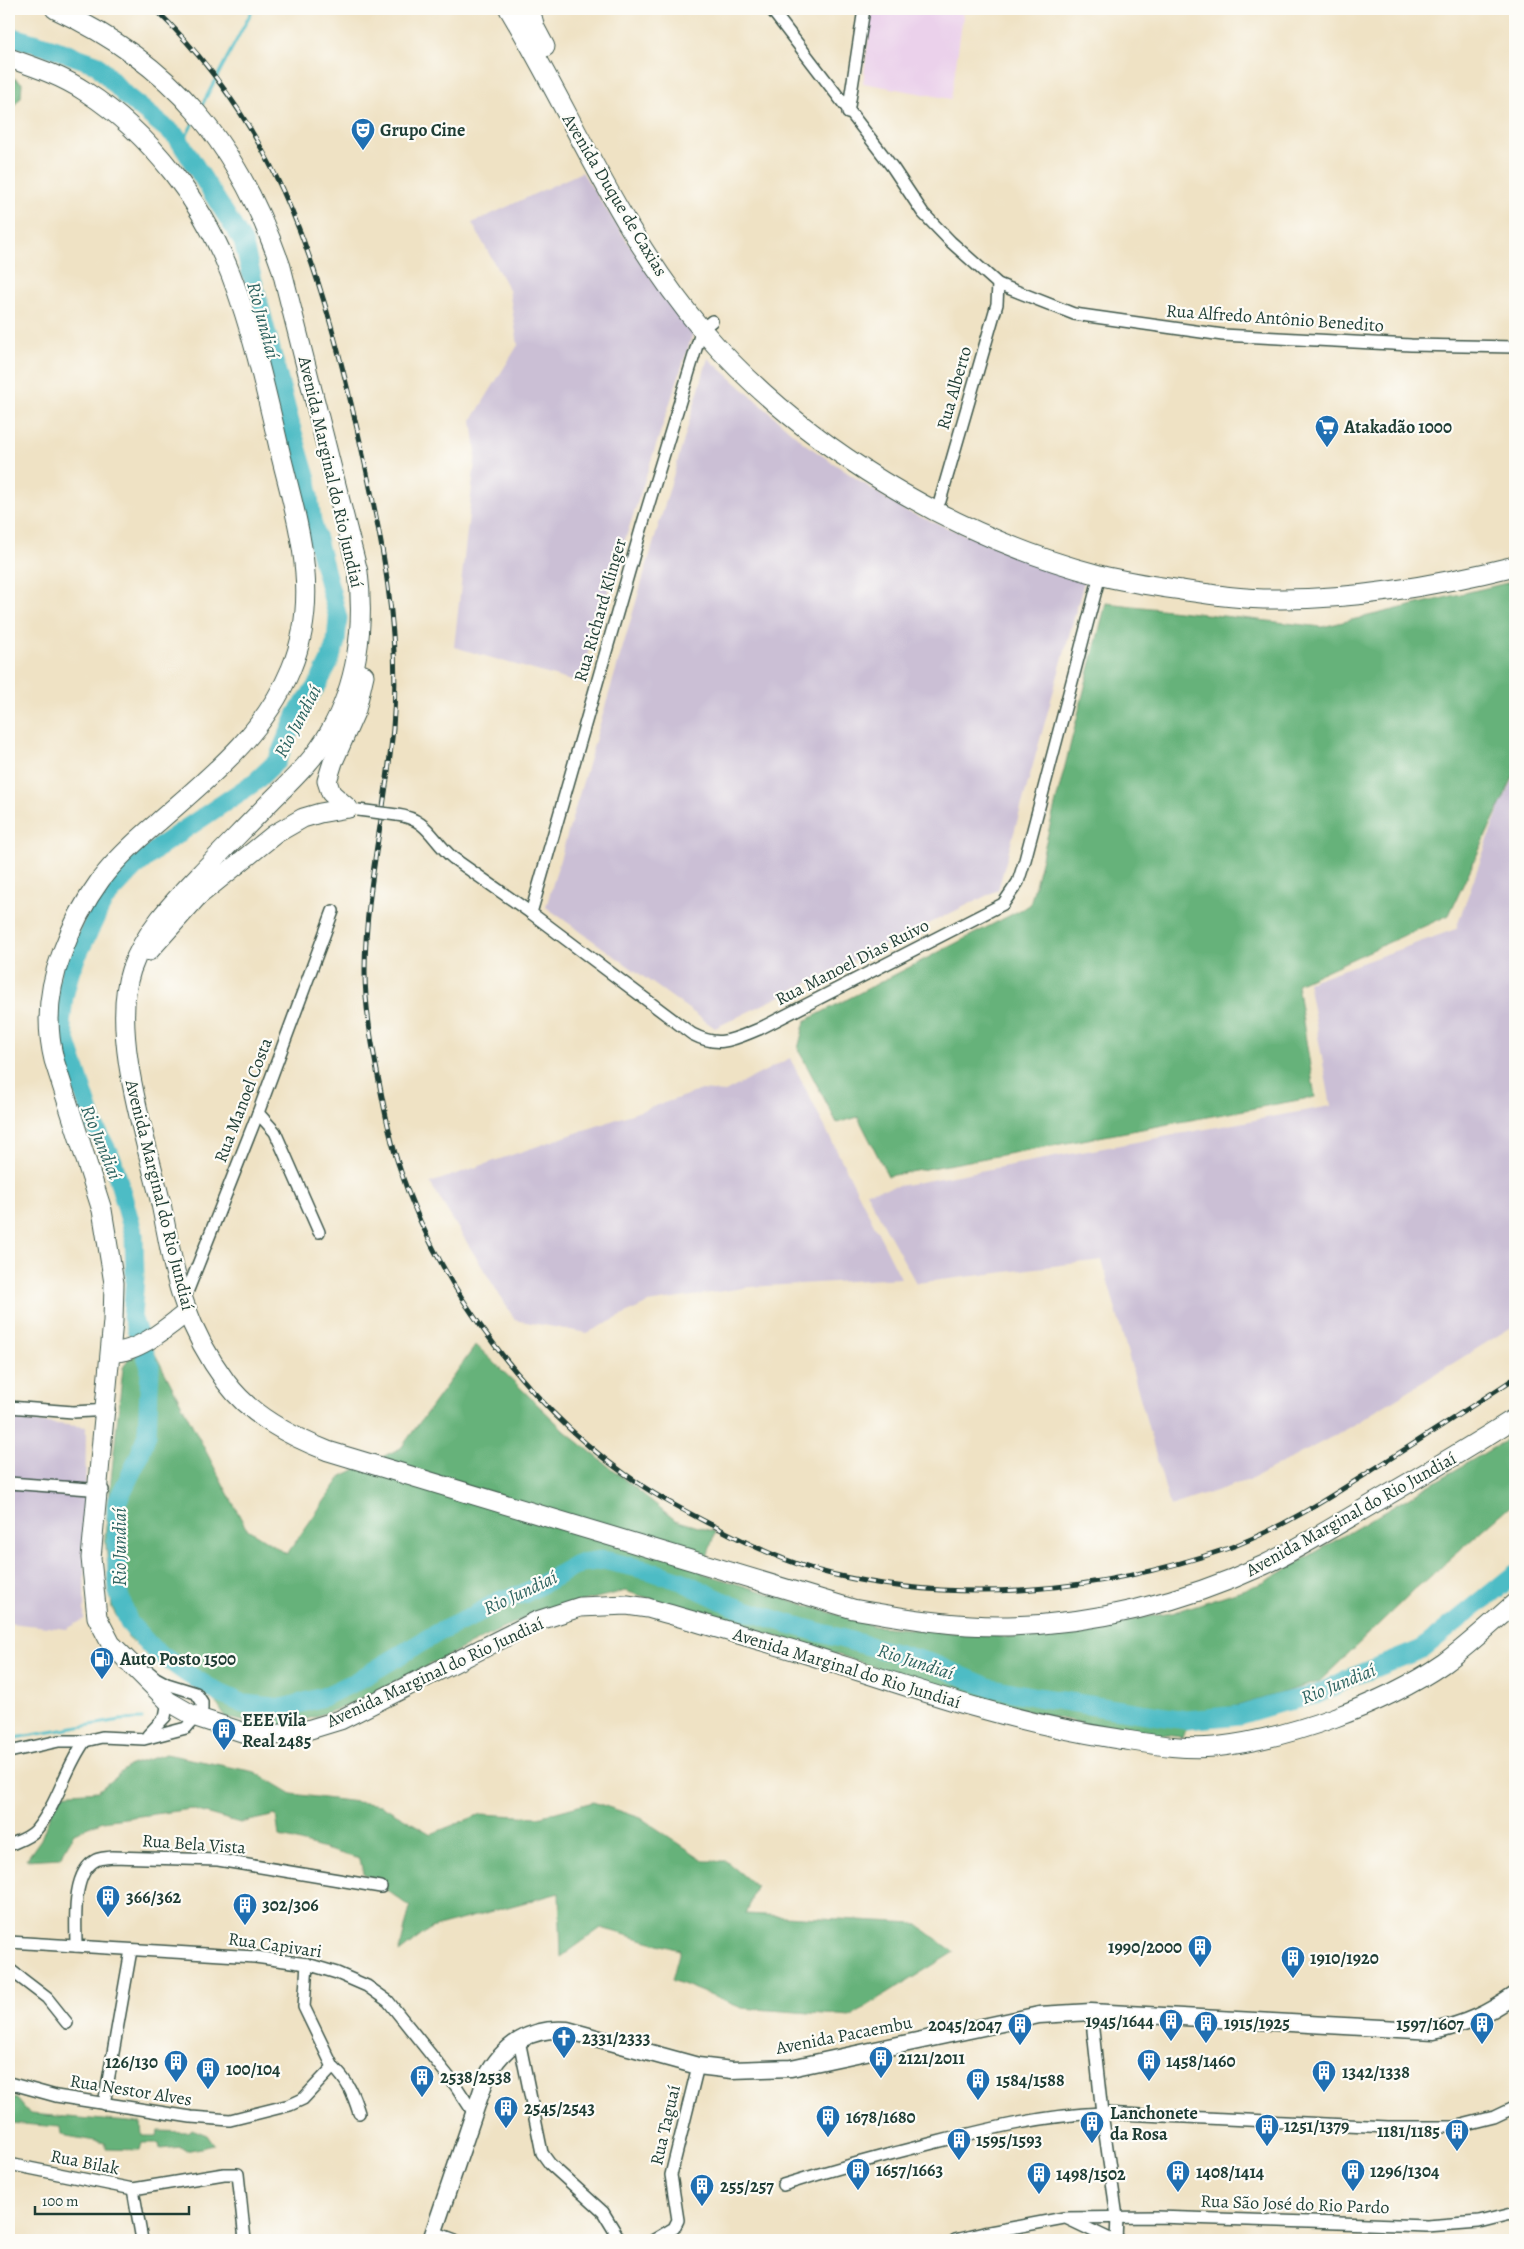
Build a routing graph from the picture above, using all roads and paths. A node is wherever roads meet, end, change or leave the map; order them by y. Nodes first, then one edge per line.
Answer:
1 (55, 9) edge
2 (509, 9) edge
3 (530, 9) edge
4 (771, 9) edge
5 (779, 9) edge
6 (864, 9) edge
7 (781, 21) junction
8 (9, 58) edge
9 (848, 112) junction
10 (998, 284) junction
11 (707, 325) junction
12 (1515, 347) edge
13 (940, 501) junction
14 (1515, 554) edge
15 (1515, 566) edge
16 (1100, 576) junction
17 (361, 595) junction
18 (353, 809) junction
19 (333, 911) dead end
20 (531, 913) junction
21 (131, 971) junction
22 (258, 1113) junction
23 (319, 1232) dead end
24 (186, 1307) junction
25 (119, 1351) junction
26 (9, 1407) edge
27 (109, 1410) junction
28 (1515, 1418) edge
29 (9, 1482) edge
30 (101, 1490) junction
31 (1515, 1603) edge
32 (166, 1709) junction
33 (190, 1723) junction
34 (144, 1739) junction
35 (86, 1742) junction
36 (9, 1752) edge
37 (9, 1845) edge
38 (381, 1887) dead end
39 (9, 1942) edge
40 (76, 1946) junction
41 (131, 1950) junction
42 (307, 1964) junction
43 (9, 1969) edge
44 (1515, 1995) edge
45 (1091, 2012) junction
46 (67, 2023) dead end
47 (519, 2040) junction
48 (698, 2066) junction
49 (333, 2067) junction
50 (9, 2083) edge
51 (104, 2104) junction
52 (1515, 2107) edge
53 (473, 2112) junction
54 (360, 2113) dead end
55 (1102, 2113) junction
56 (9, 2164) edge
57 (783, 2185) dead end
58 (133, 2189) junction
59 (1515, 2213) edge
60 (1117, 2217) junction
61 (1064, 2218) junction
62 (433, 2236) edge
63 (142, 2240) edge
64 (245, 2240) edge
65 (455, 2240) edge
66 (620, 2240) edge
67 (654, 2240) edge
68 (955, 2240) edge
69 (1114, 2240) edge

1 - 17 main road, Avenida Marginal do Rio Jundiaí
2 - 11 main road, Avenida Duque de Caxias
3 - 11 main road, Avenida Duque de Caxias
4 - 7 street
5 - 7 street
6 - 9 street
7 - 9 street, Rua Alfredo Antônio Benedito
8 - 25 main road, Avenida Marginal do Rio Jundiaí
9 - 10 street, Rua Alfredo Antônio Benedito
10 - 12 street, Rua Alfredo Antônio Benedito
10 - 13 street, Rua Alberto
11 - 13 main road, Avenida Duque de Caxias
11 - 16 main road, Avenida Duque de Caxias
11 - 20 street, Rua Richard Klinger
13 - 14 main road, Avenida Duque de Caxias
15 - 16 main road, Avenida Duque de Caxias
16 - 20 street, Rua Manoel Dias Ruivo
17 - 18 main road
17 - 21 main road, Avenida Marginal do Rio Jundiaí
18 - 20 street, Rua Manoel Dias Ruivo, bridge
18 - 21 main road
19 - 22 street, Rua Manoel Costa
21 - 24 main road, Avenida Marginal do Rio Jundiaí
22 - 23 street
22 - 24 street, Rua Manoel Costa
24 - 25 main road
24 - 28 main road, Avenida Marginal do Rio Jundiaí
25 - 27 main road, Avenida Marginal do Rio Jundiaí
26 - 27 street
27 - 30 main road, Avenida Marginal do Rio Jundiaí
29 - 30 street
30 - 32 main road, Avenida Marginal do Rio Jundiaí
30 - 33 street
31 - 33 main road, Avenida Marginal do Rio Jundiaí
32 - 33 main road, Avenida Marginal do Rio Jundiaí
32 - 34 street
33 - 34 street
34 - 35 street
35 - 36 street
35 - 37 street
38 - 40 street, Rua Bela Vista
39 - 40 street, Rua Capivari
40 - 41 street, Rua Capivari
41 - 42 street, Rua Capivari
41 - 51 street
42 - 49 street
42 - 53 street, Rua Capivari
43 - 46 street
44 - 45 main road, Avenida Pacaembu
45 - 48 main road, Avenida Pacaembu
45 - 55 street
47 - 48 main road, Avenida Pacaembu
47 - 53 main road, Avenida Pacaembu
47 - 66 street
48 - 67 street, Rua Taguaí
49 - 51 street, Rua Nestor Alves
49 - 54 street
50 - 51 street, Rua Nestor Alves
52 - 55 street
53 - 62 main road, Avenida Pacaembu
55 - 57 street
55 - 60 street
56 - 58 street, Rua Bilak
58 - 63 street, Rua Bilak
58 - 64 street
59 - 60 street, Rua São José do Rio Pardo
60 - 61 street, Rua São José do Rio Pardo
60 - 69 street
61 - 68 street, Rua São José do Rio Pardo
61 - 69 street
62 - 65 street

